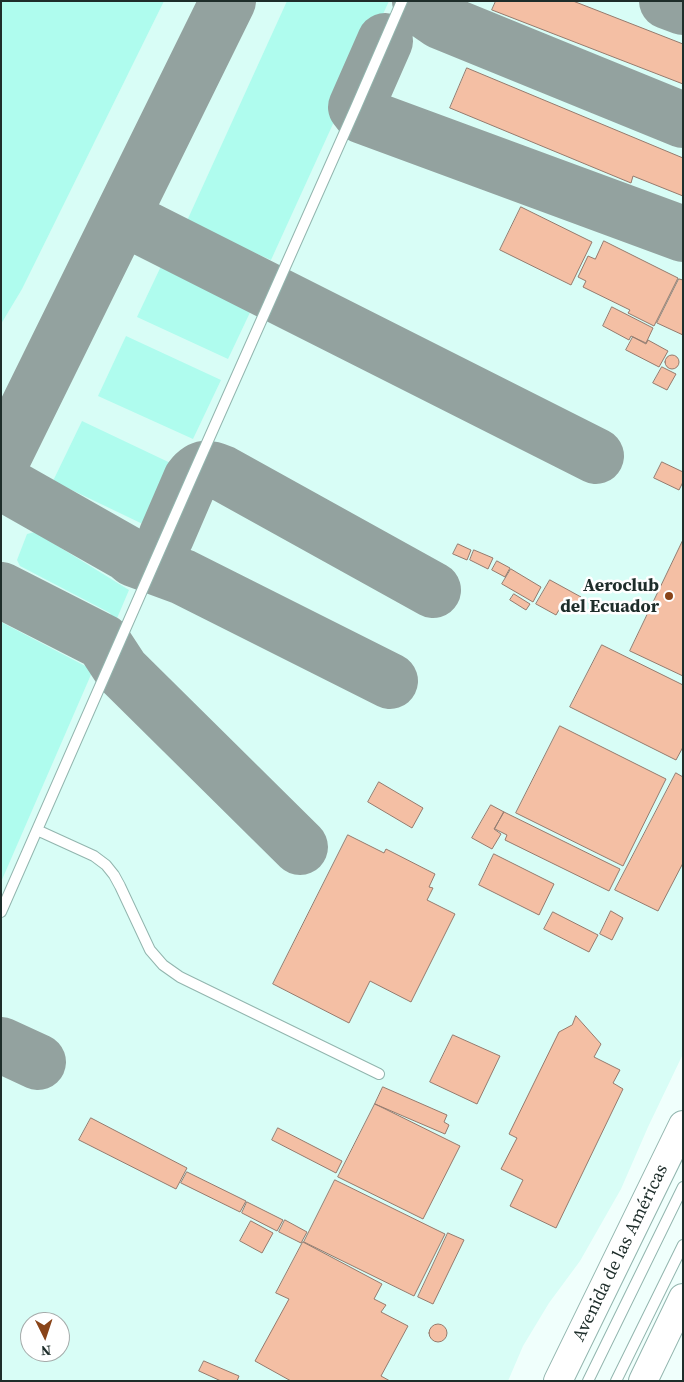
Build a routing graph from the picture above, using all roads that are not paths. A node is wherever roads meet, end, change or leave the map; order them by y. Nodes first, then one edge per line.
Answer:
1 (402, 1) edge
2 (38, 830) junction
3 (1, 912) edge
4 (379, 1074) dead end
5 (683, 1126) edge
6 (683, 1187) edge
7 (683, 1245) edge
8 (683, 1298) edge
9 (558, 1381) edge
10 (588, 1381) edge
11 (616, 1381) edge
12 (643, 1381) edge

1 - 2 lane
2 - 3 lane
2 - 4 lane
5 - 9 main road, Avenida de las Américas
6 - 10 lane, Avenida de las Américas
7 - 11 lane
8 - 12 main road

